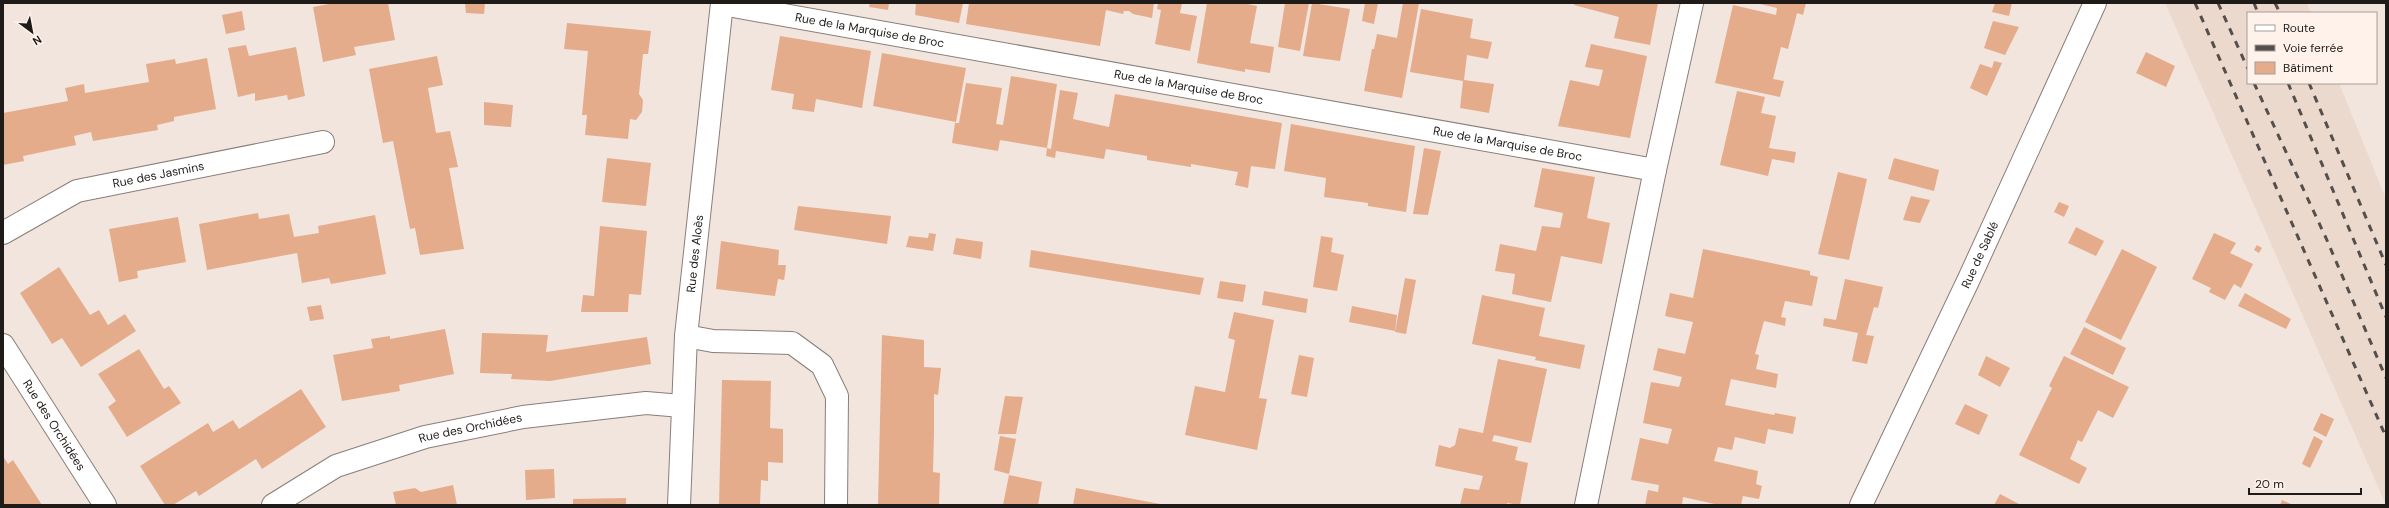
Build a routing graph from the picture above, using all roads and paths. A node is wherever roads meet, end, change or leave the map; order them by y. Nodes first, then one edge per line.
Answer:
1 (722, 3) edge
2 (1692, 3) edge
3 (2095, 3) edge
4 (323, 142) dead end
5 (1655, 170) junction
6 (3, 233) edge
7 (686, 336) junction
8 (3, 345) edge
9 (682, 406) junction
10 (105, 505) edge
11 (273, 505) edge
12 (679, 505) edge
13 (836, 505) edge
14 (1586, 505) edge
15 (1860, 505) edge

1 - 5 street, Rue de la Marquise de Broc
1 - 7 street, Rue des Aloès
2 - 5 street
3 - 15 street, Rue de Sablé
4 - 6 street, Rue des Jasmins
5 - 14 street
7 - 9 street, Rue des Aloès
7 - 13 street
8 - 10 street, Rue des Orchidées
9 - 11 street, Rue des Orchidées
9 - 12 street, Rue des Aloès

